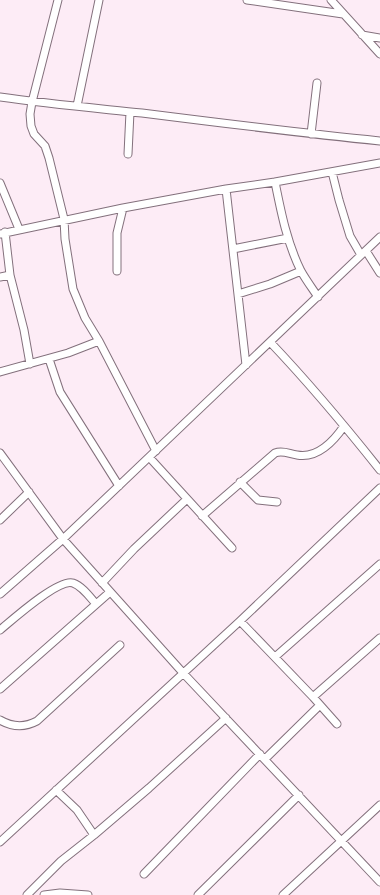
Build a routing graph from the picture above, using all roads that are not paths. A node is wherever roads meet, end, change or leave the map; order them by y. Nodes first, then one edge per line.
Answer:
1 (58, 0) edge
2 (99, 0) edge
3 (247, 0) edge
4 (331, 0) edge
5 (343, 14) junction
6 (362, 35) junction
7 (380, 38) edge
8 (380, 54) edge
9 (318, 83) dead end
10 (0, 97) edge
11 (32, 102) junction
12 (77, 106) junction
13 (130, 112) junction
14 (311, 134) junction
15 (380, 141) edge
16 (128, 154) dead end
17 (380, 163) edge
18 (332, 172) junction
19 (275, 182) junction
20 (0, 184) edge
21 (226, 189) junction
22 (123, 208) junction
23 (64, 219) junction
24 (19, 229) junction
25 (2, 233) edge
26 (288, 238) junction
27 (380, 238) edge
28 (233, 249) junction
29 (364, 253) junction
30 (117, 270) dead end
31 (301, 271) junction
32 (380, 273) edge
33 (10, 275) junction
34 (0, 278) edge
35 (238, 294) junction
36 (318, 297) junction
37 (99, 341) junction
38 (270, 342) junction
39 (49, 359) junction
40 (30, 364) junction
41 (246, 365) junction
42 (0, 372) edge
43 (344, 426) junction
44 (156, 450) junction
45 (0, 453) edge
46 (148, 457) junction
47 (3, 464) edge
48 (380, 470) edge
49 (240, 482) junction
50 (119, 486) junction
51 (380, 488) edge
52 (29, 492) junction
53 (187, 499) junction
54 (277, 502) dead end
55 (202, 516) junction
56 (0, 520) edge
57 (63, 539) junction
58 (232, 548) dead end
59 (380, 564) edge
60 (102, 583) junction
61 (110, 592) junction
62 (0, 594) edge
63 (96, 604) junction
64 (240, 621) junction
65 (0, 630) edge
66 (380, 638) edge
67 (120, 645) dead end
68 (275, 657) junction
69 (184, 674) junction
70 (0, 689) edge
71 (313, 697) junction
72 (320, 706) junction
73 (226, 718) junction
74 (0, 720) edge
75 (337, 724) dead end
76 (262, 757) junction
77 (56, 790) junction
78 (298, 795) junction
79 (380, 805) edge
80 (94, 835) junction
81 (341, 840) junction
82 (0, 842) edge
83 (144, 874) dead end
84 (380, 882) edge
85 (70, 894) edge
86 (27, 895) edge
87 (44, 895) edge
88 (88, 895) edge
89 (198, 895) edge
90 (283, 895) edge

1 - 11 street
2 - 12 street
3 - 5 street
4 - 5 street
5 - 6 street
6 - 7 street
6 - 8 street
9 - 14 street
10 - 11 street
11 - 12 street
11 - 23 street
12 - 13 street
13 - 14 street
13 - 16 street
14 - 15 street
17 - 18 street
18 - 19 street
18 - 29 street
19 - 21 street
19 - 26 street
20 - 24 street
21 - 22 street
21 - 28 street
22 - 23 street
22 - 30 street
23 - 24 street
23 - 37 street
24 - 25 street
25 - 33 street
26 - 28 street
26 - 31 street
27 - 29 street
28 - 35 street
29 - 32 street
29 - 36 street
31 - 35 street
31 - 36 street
33 - 34 street
33 - 40 street
35 - 41 street
36 - 38 street
37 - 39 street
37 - 44 street
38 - 41 street
38 - 43 street
39 - 40 street
39 - 50 street
40 - 42 street
41 - 44 street
43 - 48 street
43 - 49 street
44 - 46 street
45 - 47 street
46 - 50 street
46 - 53 street
47 - 52 street
49 - 54 street
49 - 55 street
50 - 57 street
51 - 64 street
52 - 56 street
52 - 57 street
53 - 55 street
53 - 60 street
55 - 58 street
57 - 60 street
57 - 62 street
59 - 68 street
60 - 61 street
61 - 63 street
61 - 69 street
63 - 65 street
63 - 70 street
64 - 68 street
64 - 69 street
66 - 71 street
67 - 74 street
68 - 71 street
69 - 73 street
69 - 77 street
71 - 72 street
72 - 75 street
72 - 76 street
73 - 76 street
73 - 80 street
76 - 78 street
76 - 83 street
77 - 80 street
77 - 82 street
78 - 81 street
78 - 89 street
79 - 81 street
80 - 86 street
81 - 84 street
81 - 90 street
85 - 87 street
85 - 88 street

